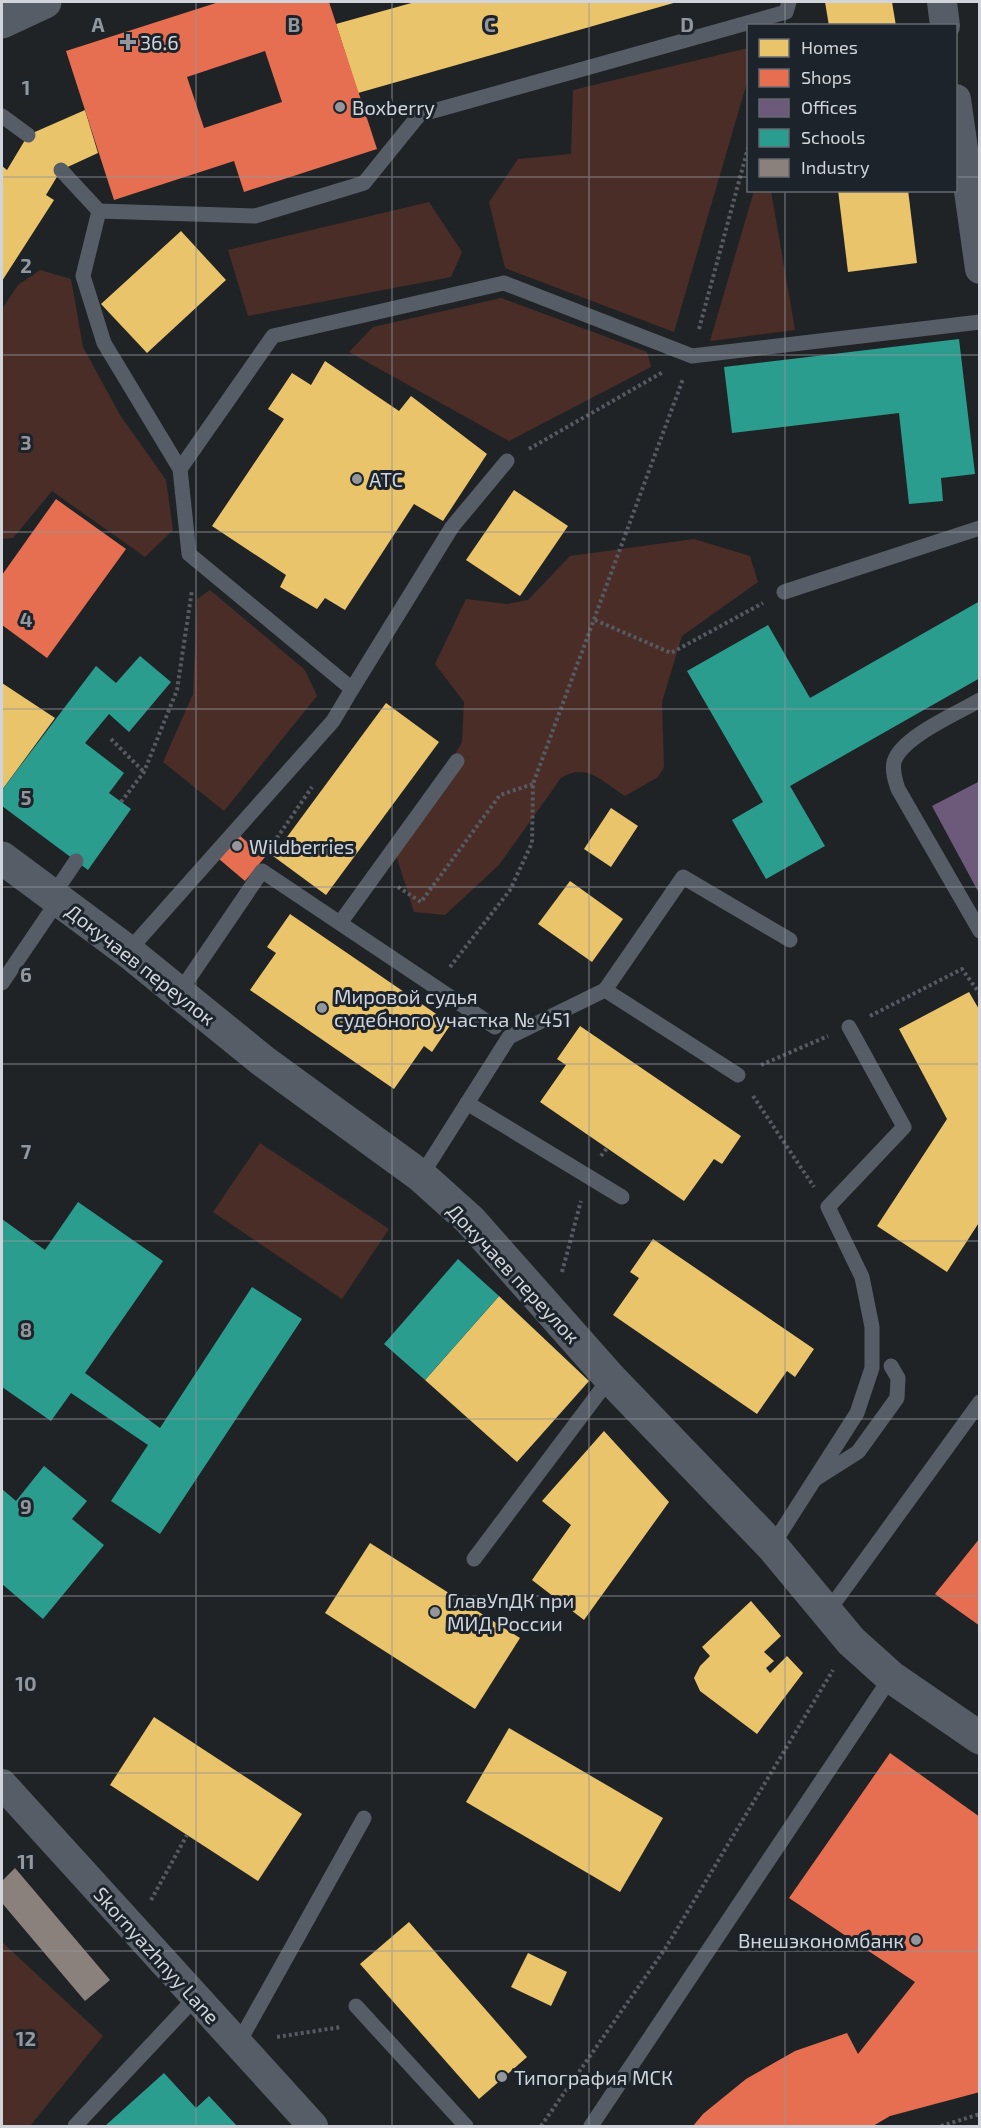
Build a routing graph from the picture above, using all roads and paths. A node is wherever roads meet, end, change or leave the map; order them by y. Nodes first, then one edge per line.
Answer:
1 (45, 2) edge
2 (789, 2) edge
3 (942, 2) edge
4 (2, 22) edge
5 (945, 24) edge
6 (957, 106) edge
7 (2, 116) edge
8 (28, 135) dead end
9 (747, 152) edge
10 (61, 170) dead end
11 (99, 211) junction
12 (980, 269) edge
13 (980, 322) edge
14 (692, 356) junction
15 (507, 461) joint
16 (180, 469) junction
17 (980, 528) edge
18 (199, 565) junction
19 (784, 592) joint
20 (595, 620) junction
21 (352, 689) junction
22 (977, 706) edge
23 (111, 739) dead end
24 (457, 761) dead end
25 (144, 772) junction
26 (533, 784) junction
27 (121, 802) dead end
28 (2, 858) edge
29 (76, 861) dead end
30 (376, 873) junction
31 (56, 897) junction
32 (340, 923) junction
33 (980, 931) edge
34 (790, 940) dead end
35 (130, 953) junction
36 (2, 983) edge
37 (434, 986) junction
38 (605, 990) junction
39 (179, 993) junction
40 (980, 994) edge
41 (495, 1027) dead end
42 (849, 1027) junction
43 (738, 1075) junction
44 (467, 1103) junction
45 (607, 1148) dead end
46 (421, 1176) junction
47 (587, 1178) junction
48 (622, 1197) dead end
49 (828, 1207) junction
50 (548, 1306) junction
51 (891, 1366) dead end
52 (610, 1378) junction
53 (980, 1402) edge
54 (812, 1482) junction
55 (772, 1546) junction
56 (474, 1559) dead end
57 (826, 1614) junction
58 (851, 1641) junction
59 (891, 1677) junction
60 (980, 1738) edge
61 (2, 1784) edge
62 (364, 1818) dead end
63 (187, 1835) dead end
64 (135, 1930) junction
65 (196, 1997) junction
66 (361, 2011) joint
67 (238, 2044) junction
68 (980, 2114) edge
69 (75, 2127) edge
70 (313, 2127) edge
71 (466, 2127) edge
72 (541, 2127) edge
73 (591, 2127) edge
74 (941, 2127) edge

1 - 4 street
2 - 11 lane
3 - 5 street
6 - 12 street
7 - 8 lane
9 - 14 path
10 - 11 lane
11 - 16 lane
13 - 14 lane
14 - 15 path
14 - 16 lane
14 - 20 path
15 - 21 lane
16 - 18 lane
17 - 19 lane
18 - 21 lane
18 - 25 path
19 - 20 path
20 - 26 path
21 - 35 lane
22 - 33 lane
23 - 25 path
24 - 30 lane
25 - 27 path
26 - 30 path
26 - 37 path
28 - 31 street, Докучаев переулок
29 - 31 lane
30 - 32 lane
31 - 35 street, Докучаев переулок
31 - 36 lane
32 - 37 lane
32 - 39 lane
34 - 38 lane
35 - 39 street, Докучаев переулок
37 - 41 lane
38 - 43 lane
38 - 44 lane
39 - 46 street, Докучаев переулок
40 - 42 path
42 - 43 path
42 - 49 lane
43 - 49 path
44 - 46 lane
44 - 47 lane
45 - 47 path
46 - 50 street, Докучаев переулок
47 - 48 lane
47 - 50 path
49 - 54 lane
50 - 52 street, Докучаев переулок
51 - 54 lane
52 - 55 street, Докучаев переулок
52 - 56 lane
53 - 57 lane
54 - 55 lane
55 - 57 street, Докучаев переулок
57 - 58 street, Докучаев переулок
58 - 59 street, Докучаев переулок
58 - 72 path
59 - 60 street, Докучаев переулок
59 - 73 lane
61 - 64 street, Skornyazhnyy Lane
62 - 67 lane
63 - 64 path
64 - 65 street, Skornyazhnyy Lane
65 - 67 street, Skornyazhnyy Lane
65 - 69 lane
66 - 67 path
66 - 71 lane
67 - 70 street, Skornyazhnyy Lane
68 - 74 path

